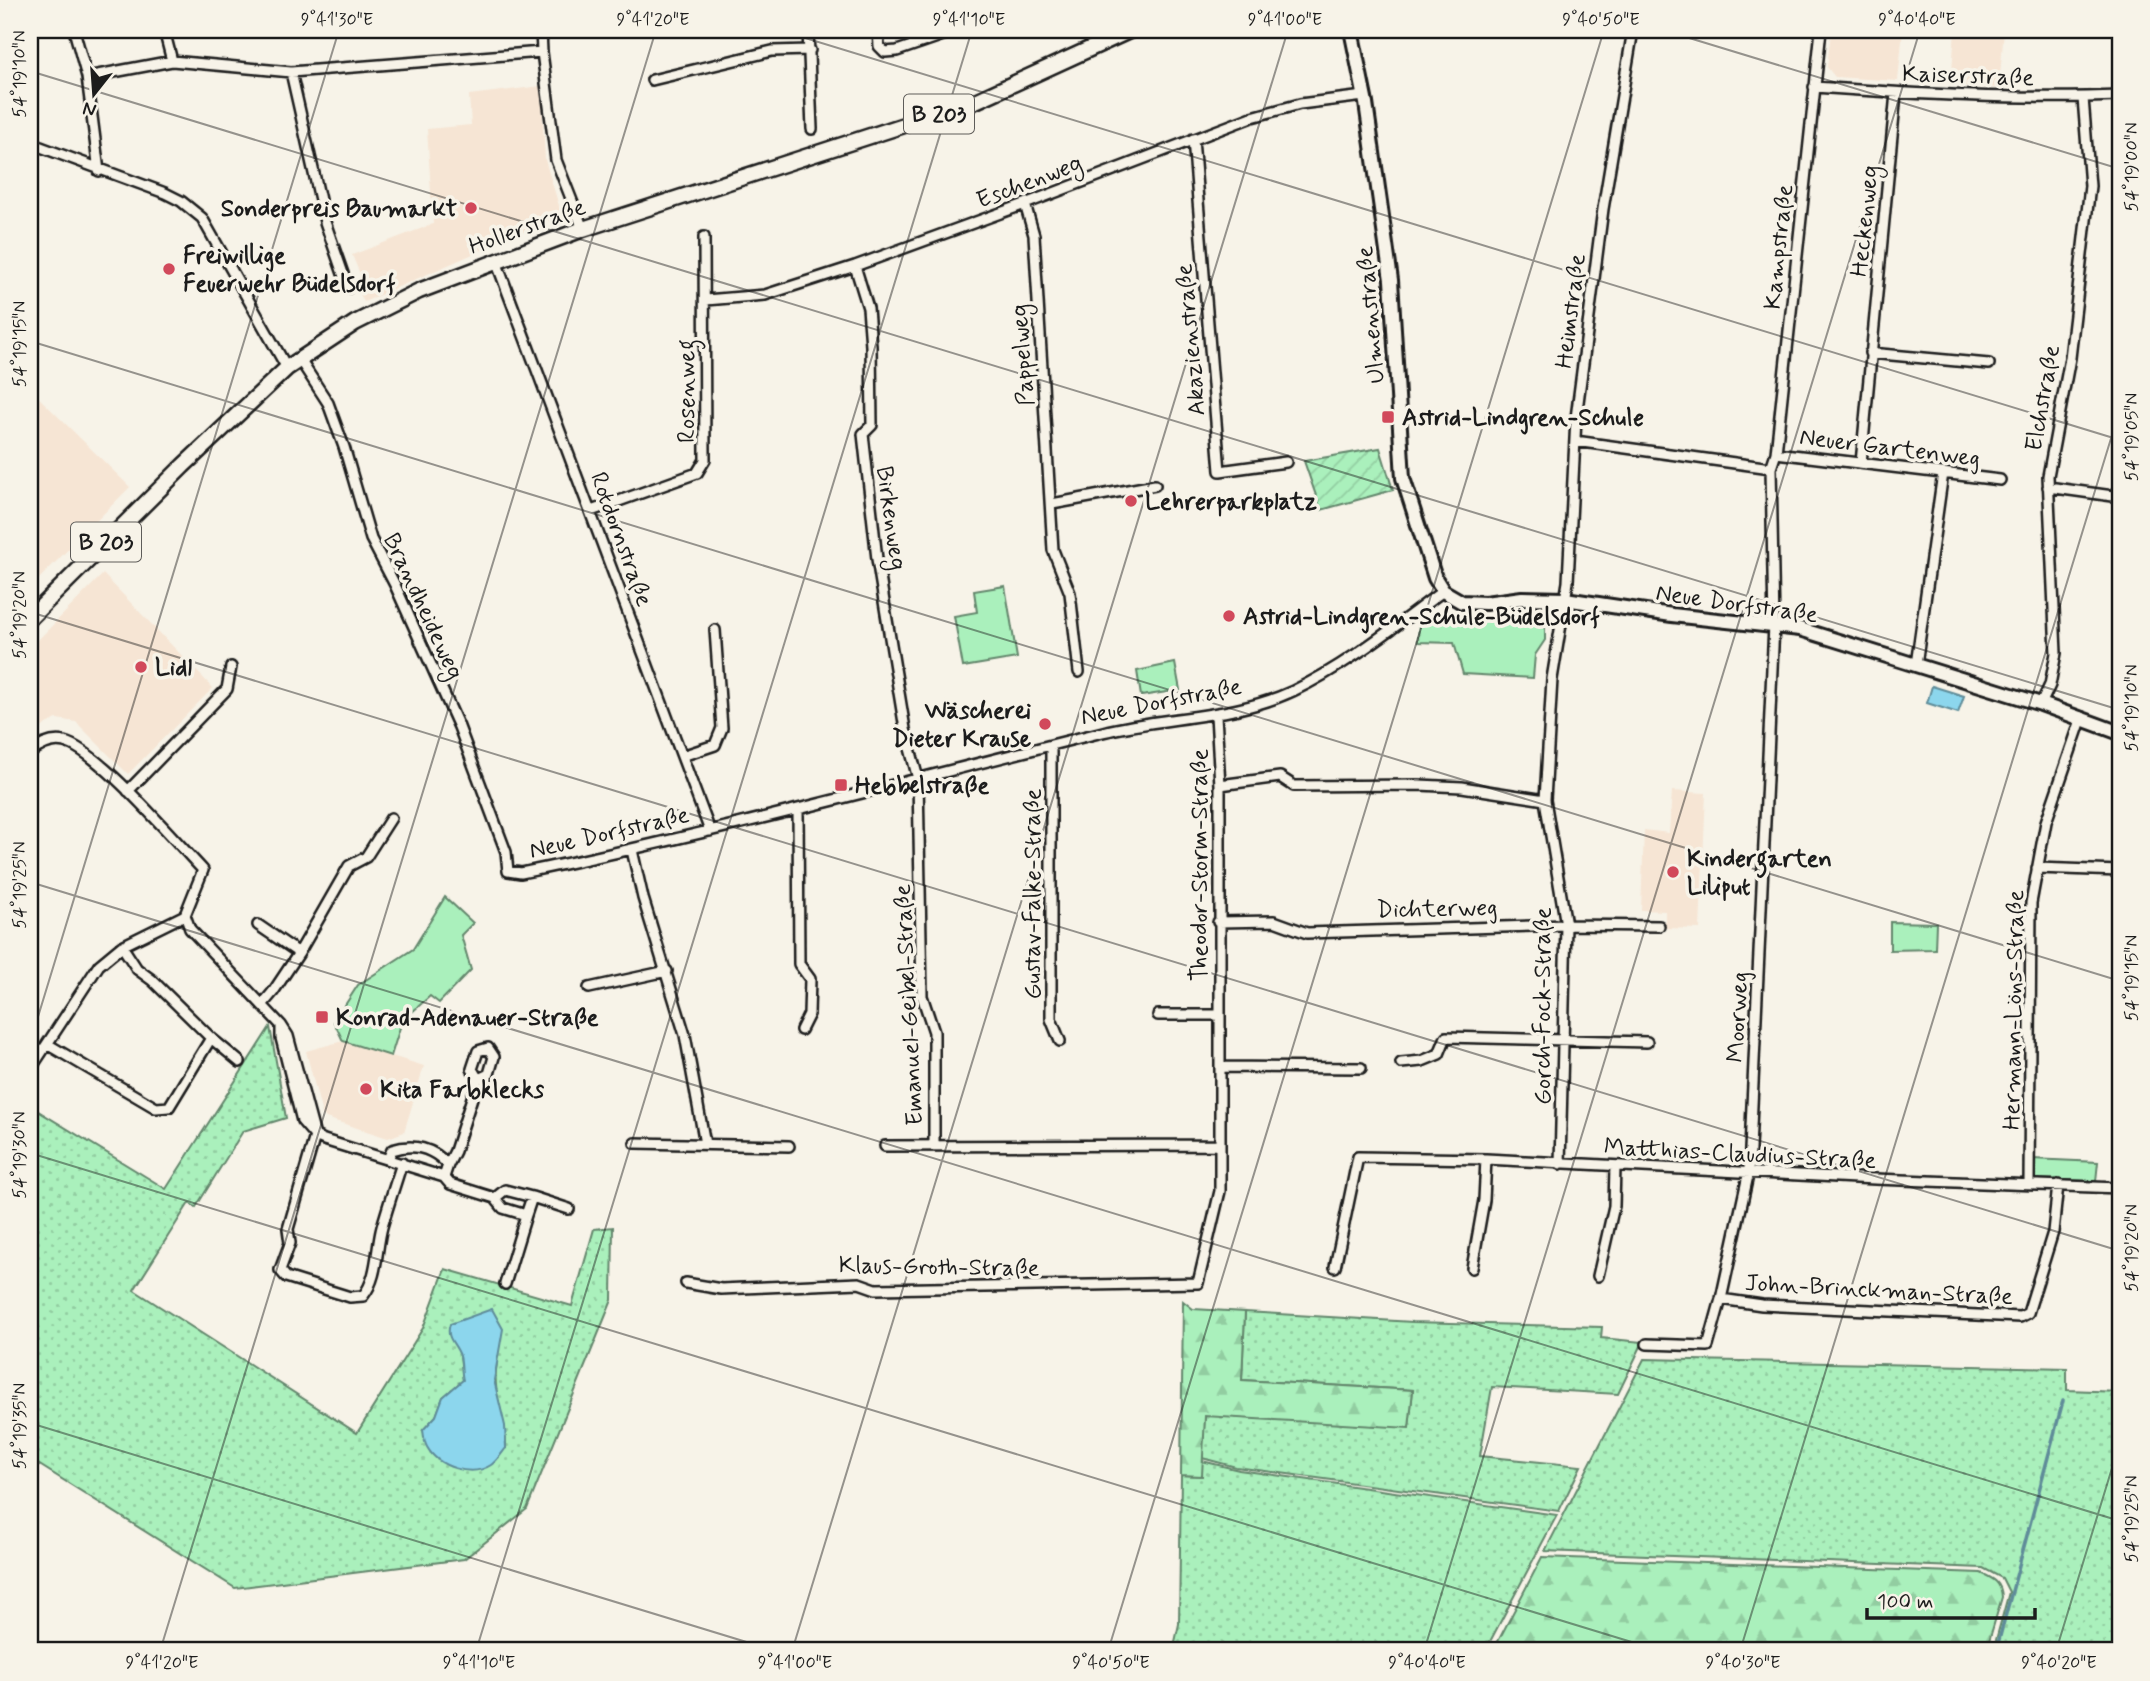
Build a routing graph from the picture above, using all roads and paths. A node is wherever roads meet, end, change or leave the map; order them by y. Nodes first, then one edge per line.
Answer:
1 (74, 30) edge
2 (164, 30) edge
3 (541, 30) edge
4 (808, 30) edge
5 (878, 30) edge
6 (958, 30) edge
7 (1131, 30) edge
8 (1351, 30) edge
9 (1633, 30) edge
10 (1821, 30) edge
11 (810, 50) junction
12 (542, 52) junction
13 (172, 61) junction
14 (291, 72) junction
15 (87, 77) junction
16 (652, 80) dead end
17 (1814, 87) junction
18 (1896, 93) junction
19 (1364, 96) junction
20 (2120, 96) edge
21 (2083, 98) junction
22 (812, 129) dead end
23 (1193, 139) junction
24 (30, 144) edge
25 (99, 171) junction
26 (1026, 204) junction
27 (583, 229) junction
28 (704, 237) dead end
29 (496, 261) junction
30 (855, 266) junction
31 (348, 288) dead end
32 (706, 300) junction
33 (1870, 353) junction
34 (300, 360) junction
35 (1989, 364) dead end
36 (287, 368) junction
37 (1575, 441) junction
38 (1776, 453) junction
39 (1286, 462) dead end
40 (1861, 463) junction
41 (1771, 468) junction
42 (1943, 473) junction
43 (2000, 480) dead end
44 (1155, 485) dead end
45 (2048, 487) junction
46 (2120, 497) edge
47 (1052, 504) junction
48 (591, 511) junction
49 (1443, 591) junction
50 (1565, 598) junction
51 (30, 618) edge
52 (1774, 625) junction
53 (715, 630) dead end
54 (1916, 665) junction
55 (231, 667) dead end
56 (1079, 672) dead end
57 (2041, 704) junction
58 (1216, 715) junction
59 (2082, 717) junction
60 (2120, 733) edge
61 (1051, 746) junction
62 (30, 753) edge
63 (682, 756) junction
64 (918, 779) junction
65 (1220, 785) junction
66 (128, 791) junction
67 (1545, 800) junction
68 (798, 809) junction
69 (391, 818) dead end
70 (710, 831) junction
71 (632, 850) junction
72 (2037, 868) junction
73 (508, 871) joint
74 (2120, 871) edge
75 (186, 915) junction
76 (1219, 922) junction
77 (258, 925) dead end
78 (1566, 925) junction
79 (1658, 926) dead end
80 (122, 946) junction
81 (299, 953) junction
82 (667, 971) junction
83 (589, 988) dead end
84 (262, 1005) junction
85 (1158, 1015) dead end
86 (1218, 1015) junction
87 (801, 1030) dead end
88 (211, 1038) junction
89 (1564, 1040) junction
90 (1060, 1041) dead end
91 (1647, 1042) dead end
92 (47, 1044) junction
93 (34, 1059) edge
94 (240, 1062) dead end
95 (1401, 1063) dead end
96 (1220, 1067) junction
97 (1361, 1068) dead end
98 (30, 1070) edge
99 (478, 1079) dead end
100 (315, 1136) junction
101 (635, 1143) dead end
102 (705, 1144) junction
103 (934, 1145) junction
104 (1220, 1145) junction
105 (789, 1146) dead end
106 (885, 1146) dead end
107 (388, 1159) junction
108 (1486, 1159) junction
109 (402, 1163) junction
110 (1560, 1164) junction
111 (448, 1165) junction
112 (1615, 1167) junction
113 (1749, 1171) junction
114 (444, 1177) junction
115 (2029, 1184) junction
116 (2058, 1185) junction
117 (2120, 1188) edge
118 (532, 1197) junction
119 (495, 1198) junction
120 (569, 1209) dead end
121 (526, 1215) junction
122 (1335, 1267) dead end
123 (1472, 1268) dead end
124 (1598, 1276) dead end
125 (686, 1283) dead end
126 (505, 1284) dead end
127 (1191, 1284) joint
128 (1721, 1299) junction
129 (1647, 1344) dead end

1 - 15 street
2 - 13 street
3 - 12 street
4 - 11 street
5 - 6 street
7 - 27 main road, Hollerstraße / B 203
8 - 19 street, Ulmenstraße
9 - 37 street, Heimstraße
10 - 17 street, Kampstraße
11 - 16 street
11 - 22 street
12 - 14 street
12 - 27 street
13 - 14 street
13 - 15 street
14 - 31 street
15 - 25 street
17 - 18 street, Kaiserstraße
17 - 38 street, Kampstraße
18 - 21 street, Kaiserstraße
18 - 33 street, Heckenweg
19 - 23 street, Eschenweg
19 - 49 street, Ulmenstraße
20 - 21 street, Kaiserstraße
21 - 45 street, Elchstraße
23 - 26 street, Eschenweg
23 - 39 street, Akazienstraße
24 - 25 street
25 - 36 street
26 - 30 street, Eschenweg
26 - 47 street, Pappelweg
27 - 29 main road, Hollerstraße / B 203
28 - 32 street, Rosenweg
29 - 34 main road, Hollerstraße / B 203
29 - 48 street, Rotdornstraße
30 - 32 street, Eschenweg
30 - 64 street, Birkenweg
32 - 48 street, Rosenweg
33 - 35 street
33 - 40 street, Heckenweg
34 - 36 main road, Hollerstraße / B 203
34 - 73 street, Brandheideweg
36 - 51 main road, Hollerstraße / B 203
37 - 41 street
37 - 50 street, Heimstraße
38 - 40 street, Neuer Gartenweg
38 - 41 street, Kampstraße
40 - 42 street, Neuer Gartenweg
41 - 52 street, Moorweg
42 - 43 street, Neuer Gartenweg
42 - 54 street
44 - 47 street
45 - 46 street
45 - 57 street, Elchstraße
47 - 56 street, Pappelweg
48 - 63 street, Rotdornstraße
49 - 50 street, Neue Dorfstraße
49 - 58 street, Neue Dorfstraße
50 - 52 street, Neue Dorfstraße
50 - 67 street, Gorch-Fock-Straße
52 - 54 street, Neue Dorfstraße
52 - 113 street, Moorweg
53 - 63 street
54 - 57 street, Neue Dorfstraße
55 - 66 street
57 - 59 street, Neue Dorfstraße
58 - 61 street, Neue Dorfstraße
58 - 65 street, Theodor-Storm-Straße
59 - 60 street, Neue Dorfstraße
59 - 72 street, Hermann-Löns-Straße
61 - 64 street, Neue Dorfstraße
61 - 90 street, Gustav-Falke-Straße
62 - 66 street
63 - 70 street, Rotdornstraße
64 - 68 street, Neue Dorfstraße
64 - 103 street, Emanuel-Geibel-Straße
65 - 67 street
65 - 76 street, Theodor-Storm-Straße
66 - 75 street
67 - 78 street, Gorch-Fock-Straße
68 - 70 street, Neue Dorfstraße
68 - 87 street
69 - 81 street
70 - 71 street, Neue Dorfstraße
71 - 73 street, Neue Dorfstraße
71 - 82 street
72 - 74 street
72 - 115 street, Hermann-Löns-Straße
75 - 80 street
75 - 84 street
76 - 78 street, Dichterweg
76 - 86 street, Theodor-Storm-Straße
77 - 81 street
78 - 79 street, Dichterweg
78 - 89 street, Gorch-Fock-Straße
80 - 88 street
80 - 92 street
81 - 84 street
82 - 83 street
82 - 102 street
84 - 100 street
85 - 86 street, Theodor-Storm-Straße
86 - 96 street, Theodor-Storm-Straße
88 - 92 street
88 - 94 street
89 - 91 street
89 - 95 street
89 - 110 street, Gorch-Fock-Straße
92 - 93 street
93 - 98 street
96 - 97 street
96 - 104 street, Theodor-Storm-Straße
99 - 111 street
100 - 107 street
100 - 109 street
101 - 102 street
102 - 105 street
103 - 104 street, Emanuel-Geibel-Straße
103 - 106 street, Emanuel-Geibel-Straße
104 - 127 street, Theodor-Storm-Straße
107 - 109 street
107 - 111 street
108 - 110 street, Matthias-Claudius-Straße
108 - 122 street, Matthias-Claudius-Straße
108 - 123 street
109 - 114 street
110 - 112 street, Matthias-Claudius-Straße
111 - 114 street
112 - 113 street, Matthias-Claudius-Straße
112 - 124 street
113 - 115 street, Matthias-Claudius-Straße
113 - 128 street, Moorweg
114 - 119 street
115 - 116 street, Matthias-Claudius-Straße
116 - 117 street, Matthias-Claudius-Straße
116 - 128 street, John-Brinckman-Straße
118 - 119 street
118 - 120 street
118 - 121 street
119 - 121 street
121 - 126 street
125 - 127 street, Klaus-Groth-Straße
128 - 129 street, Moorweg

